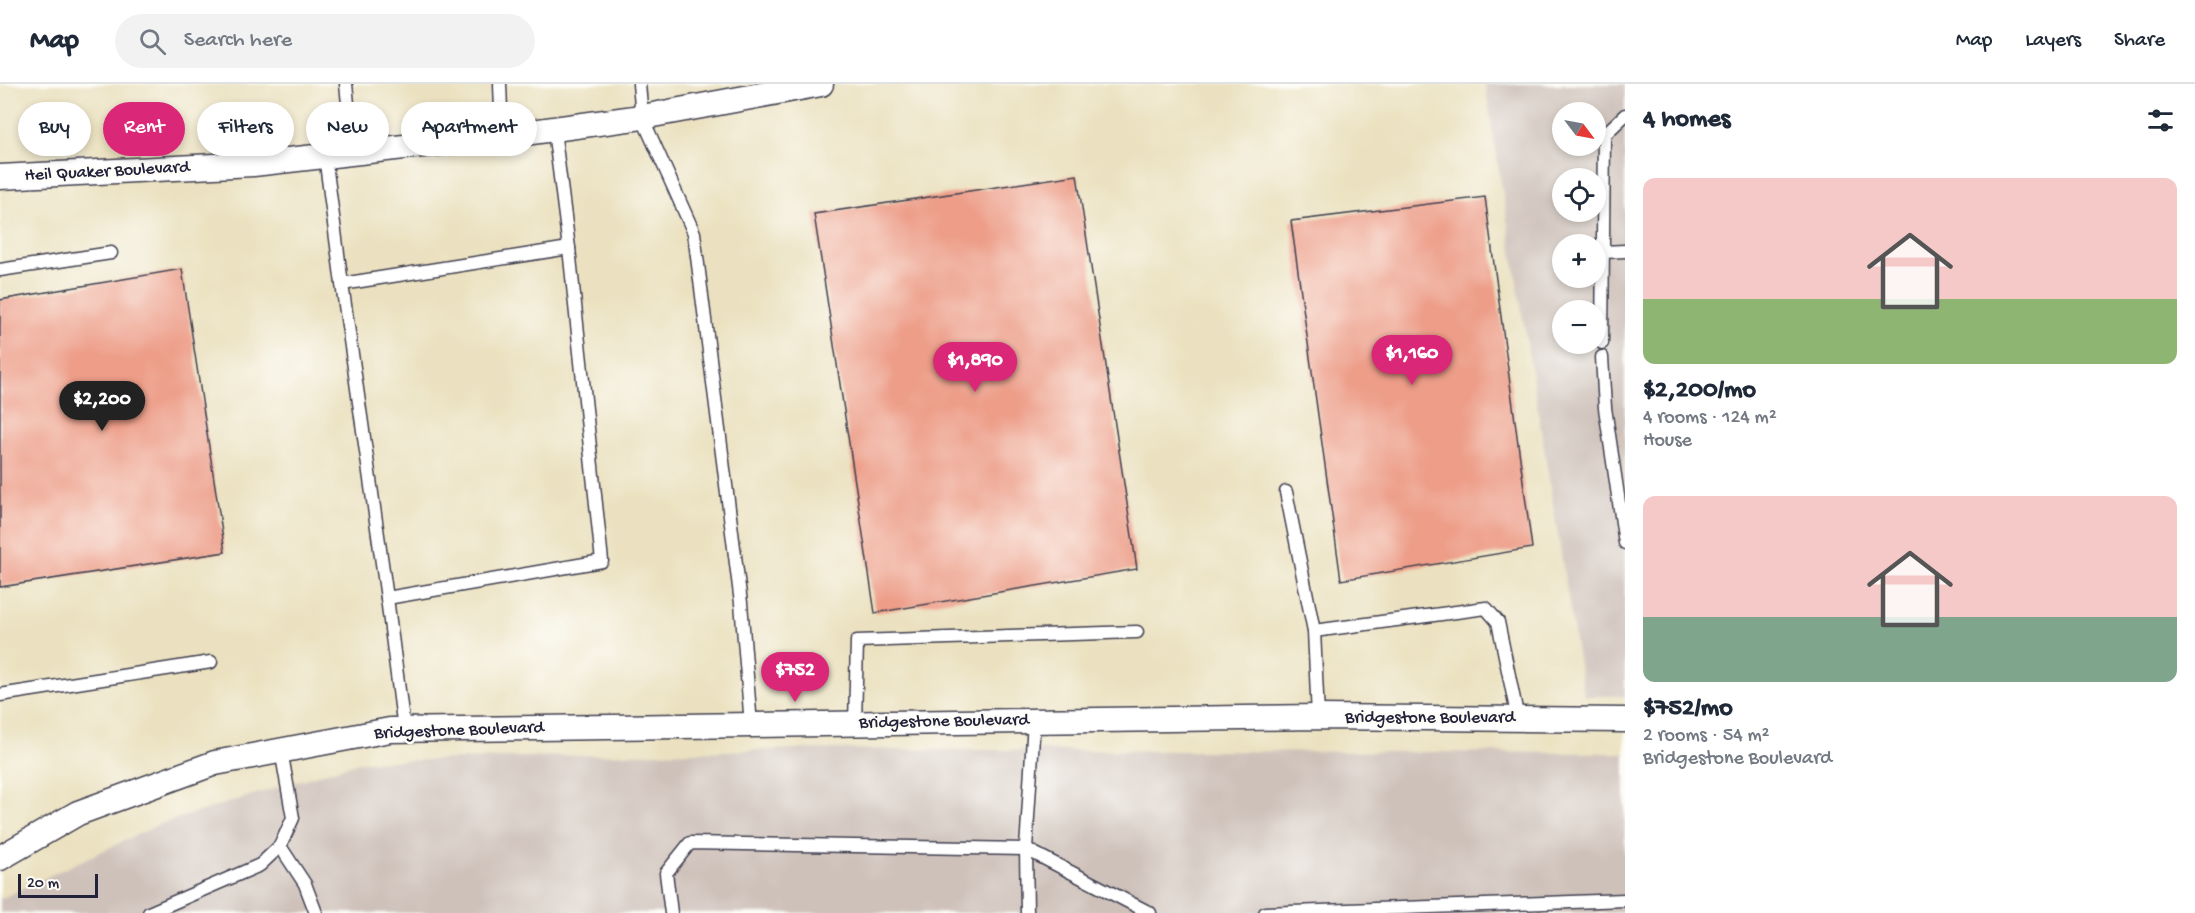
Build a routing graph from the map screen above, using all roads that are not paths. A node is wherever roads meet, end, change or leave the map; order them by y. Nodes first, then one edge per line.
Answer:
1 (346, 84) edge
2 (500, 84) edge
3 (639, 84) edge
4 (821, 84) edge
5 (348, 102) edge
6 (501, 102) edge
7 (1625, 115) edge
8 (642, 117) junction
9 (554, 130) junction
10 (537, 132) edge
11 (325, 156) joint
12 (0, 177) edge
13 (1603, 234) edge
14 (569, 248) junction
15 (1625, 251) edge
16 (1606, 252) edge
17 (111, 253) dead end
18 (0, 270) edge
19 (342, 284) junction
20 (1602, 357) dead end
21 (1286, 492) dead end
22 (1624, 539) edge
23 (387, 598) junction
24 (1314, 631) junction
25 (1137, 632) dead end
26 (211, 662) dead end
27 (0, 695) edge
28 (1318, 717) junction
29 (1518, 719) junction
30 (1625, 720) edge
31 (1034, 721) junction
32 (855, 724) junction
33 (751, 725) junction
34 (404, 729) junction
35 (281, 750) junction
36 (280, 846) junction
37 (1026, 849) junction
38 (0, 858) edge
39 (1625, 900) edge
40 (149, 913) edge
41 (316, 913) edge
42 (671, 913) edge
43 (1027, 913) edge
44 (1150, 913) edge
45 (1265, 913) edge

1 - 5 lane
2 - 6 lane
3 - 8 lane
4 - 8 street, Heil Quaker Boulevard
7 - 13 lane
8 - 9 street, Heil Quaker Boulevard
8 - 33 lane
9 - 10 street, Heil Quaker Boulevard
9 - 14 lane
11 - 12 street, Heil Quaker Boulevard
11 - 19 lane
14 - 19 lane
14 - 23 lane
15 - 16 lane
17 - 18 lane
19 - 23 lane
20 - 22 lane
21 - 24 lane
23 - 34 lane
24 - 28 lane
24 - 29 lane
25 - 32 lane
26 - 27 lane
28 - 29 street, Bridgestone Boulevard
28 - 31 street, Bridgestone Boulevard
29 - 30 street, Bridgestone Boulevard
31 - 32 street, Bridgestone Boulevard
31 - 37 lane
32 - 33 street, Bridgestone Boulevard
33 - 34 street, Bridgestone Boulevard
34 - 35 street, Bridgestone Boulevard
35 - 36 lane
35 - 38 street, Bridgestone Boulevard
36 - 40 lane
36 - 41 lane
37 - 42 lane
37 - 43 lane
37 - 44 lane
39 - 45 lane

